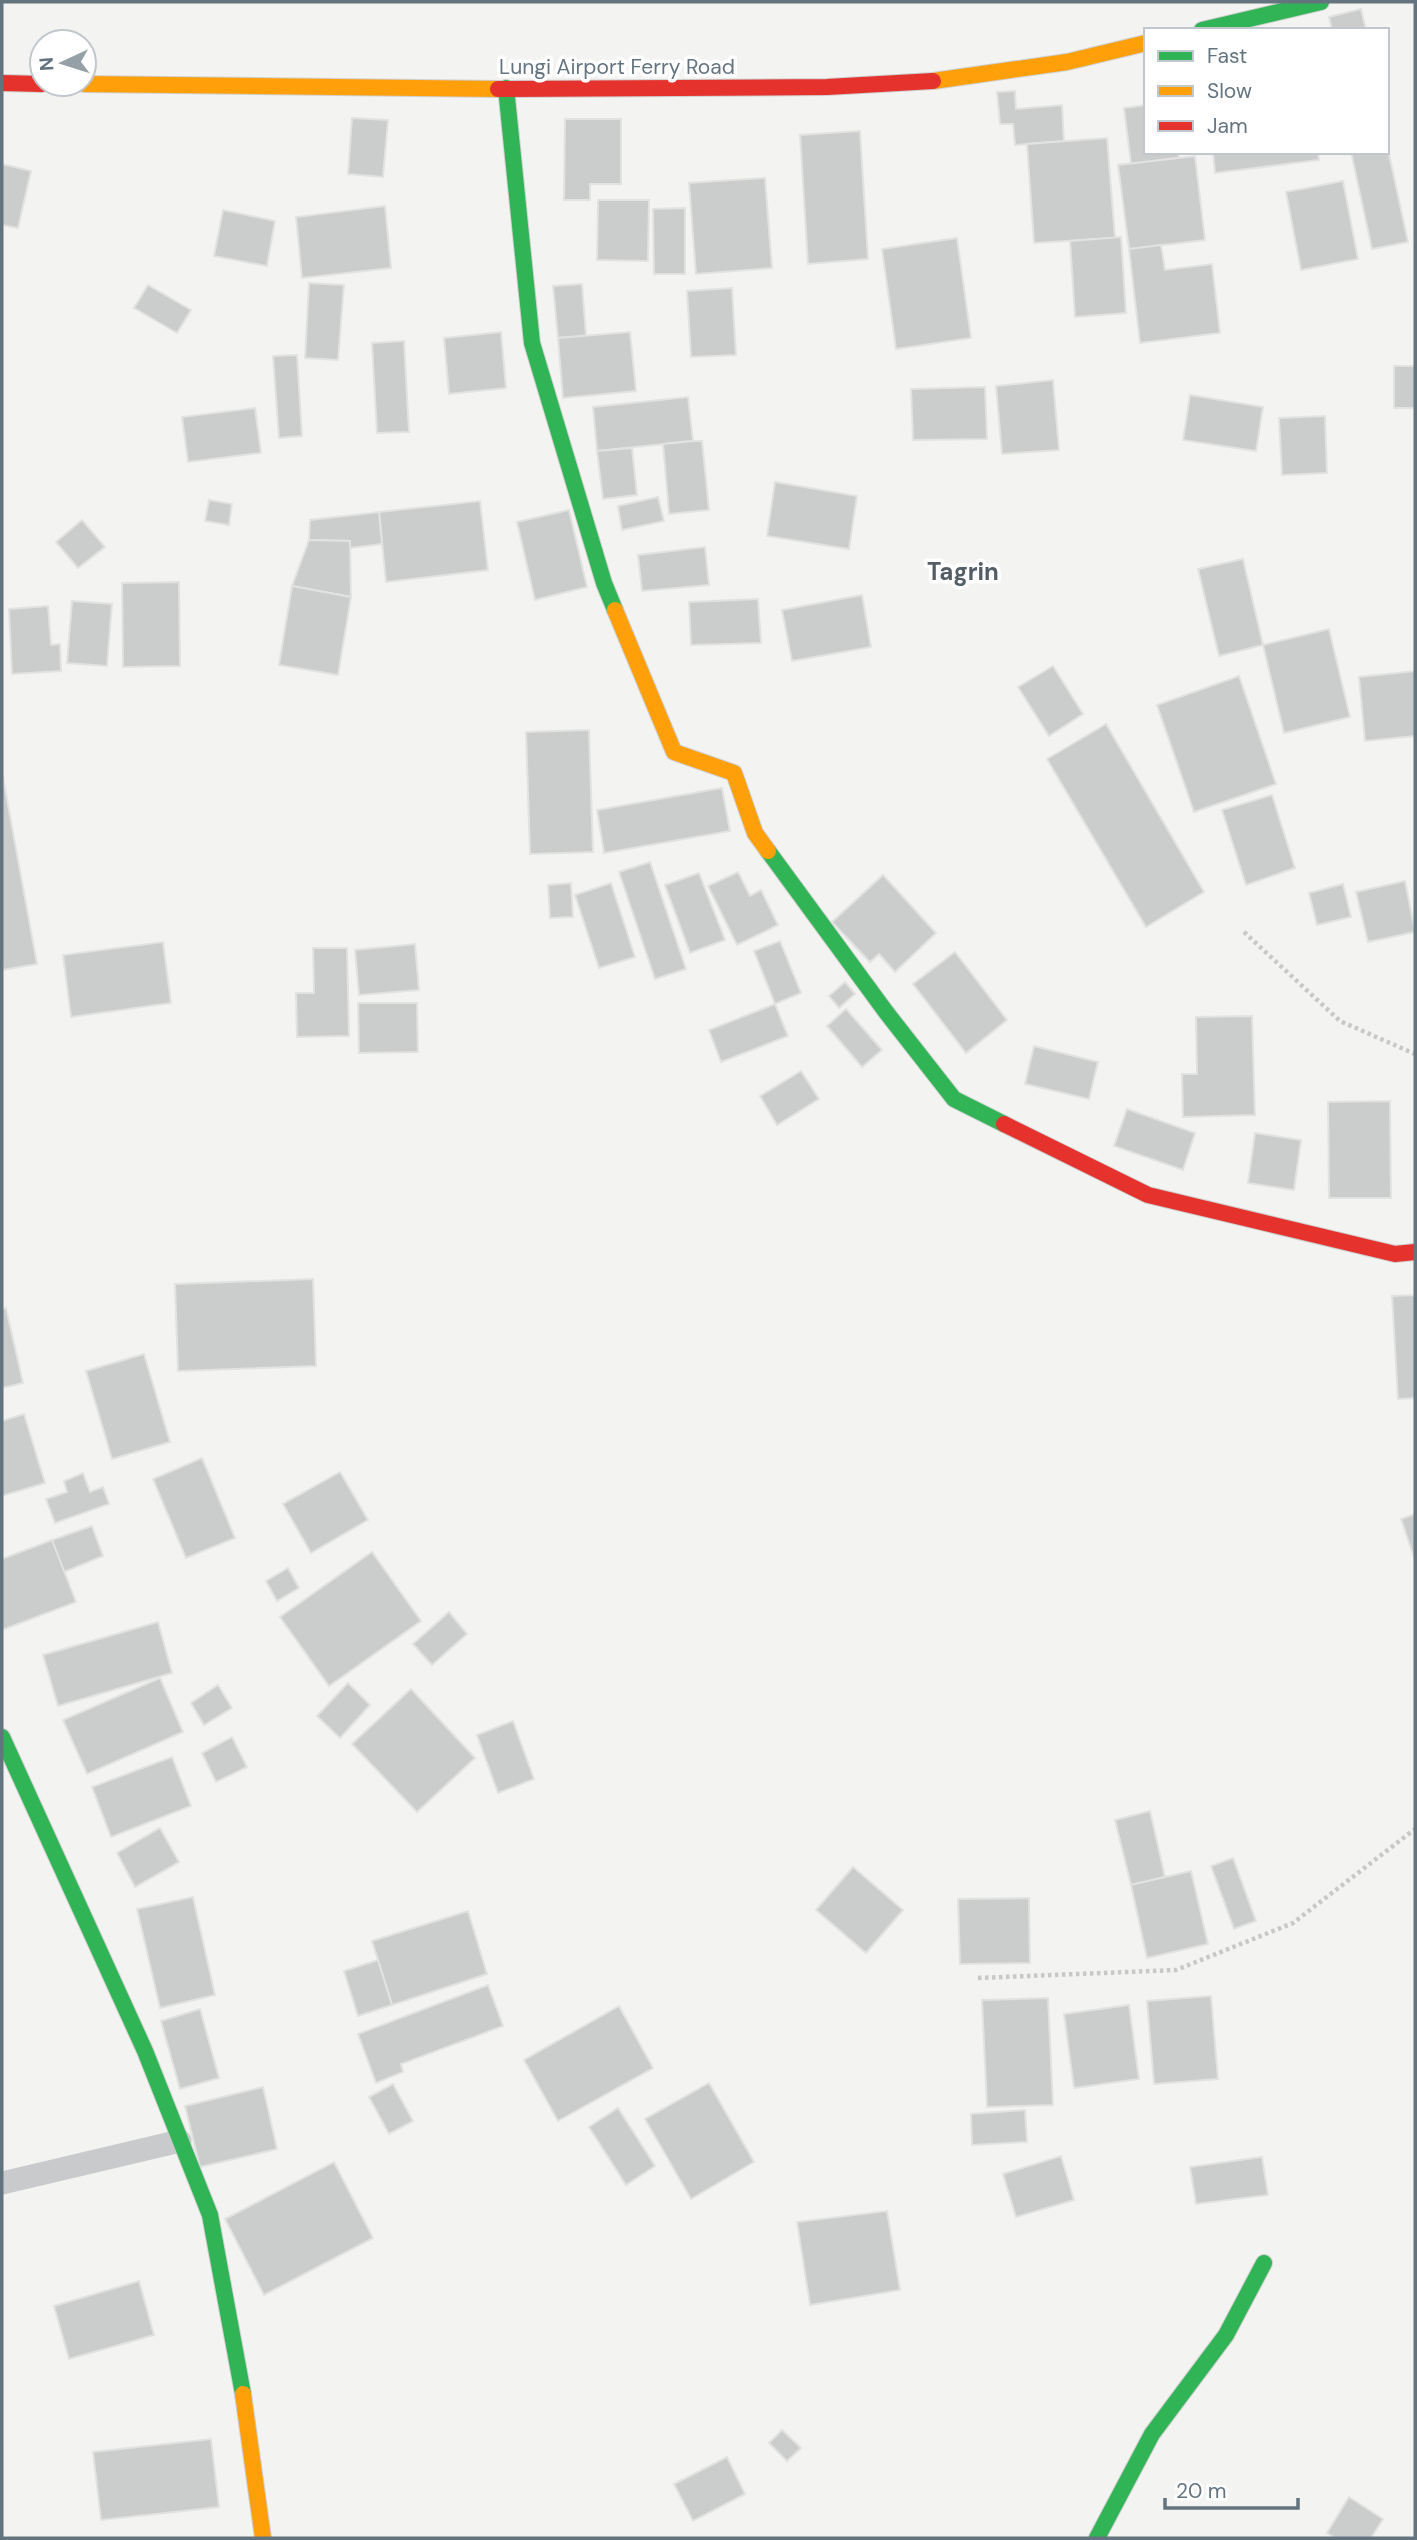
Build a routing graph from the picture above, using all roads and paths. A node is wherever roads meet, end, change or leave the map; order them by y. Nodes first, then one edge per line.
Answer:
1 (1321, 2) edge
2 (1210, 28) edge
3 (1144, 43) edge
4 (2, 83) edge
5 (28, 83) edge
6 (98, 84) edge
7 (506, 88) junction
8 (1244, 932) dead end
9 (1415, 1054) edge
10 (1415, 1252) edge
11 (2, 1737) edge
12 (1415, 1829) edge
13 (978, 1978) dead end
14 (180, 2141) junction
15 (2, 2183) edge
16 (1264, 2263) dead end
17 (263, 2538) edge
18 (1097, 2538) edge

1 - 2 street
3 - 7 street, Lungi Airport Ferry Road
4 - 5 street
6 - 7 street, Lungi Airport Ferry Road
7 - 10 street
8 - 9 path
11 - 14 street
12 - 13 path
14 - 15 lane
14 - 17 street
16 - 18 street

